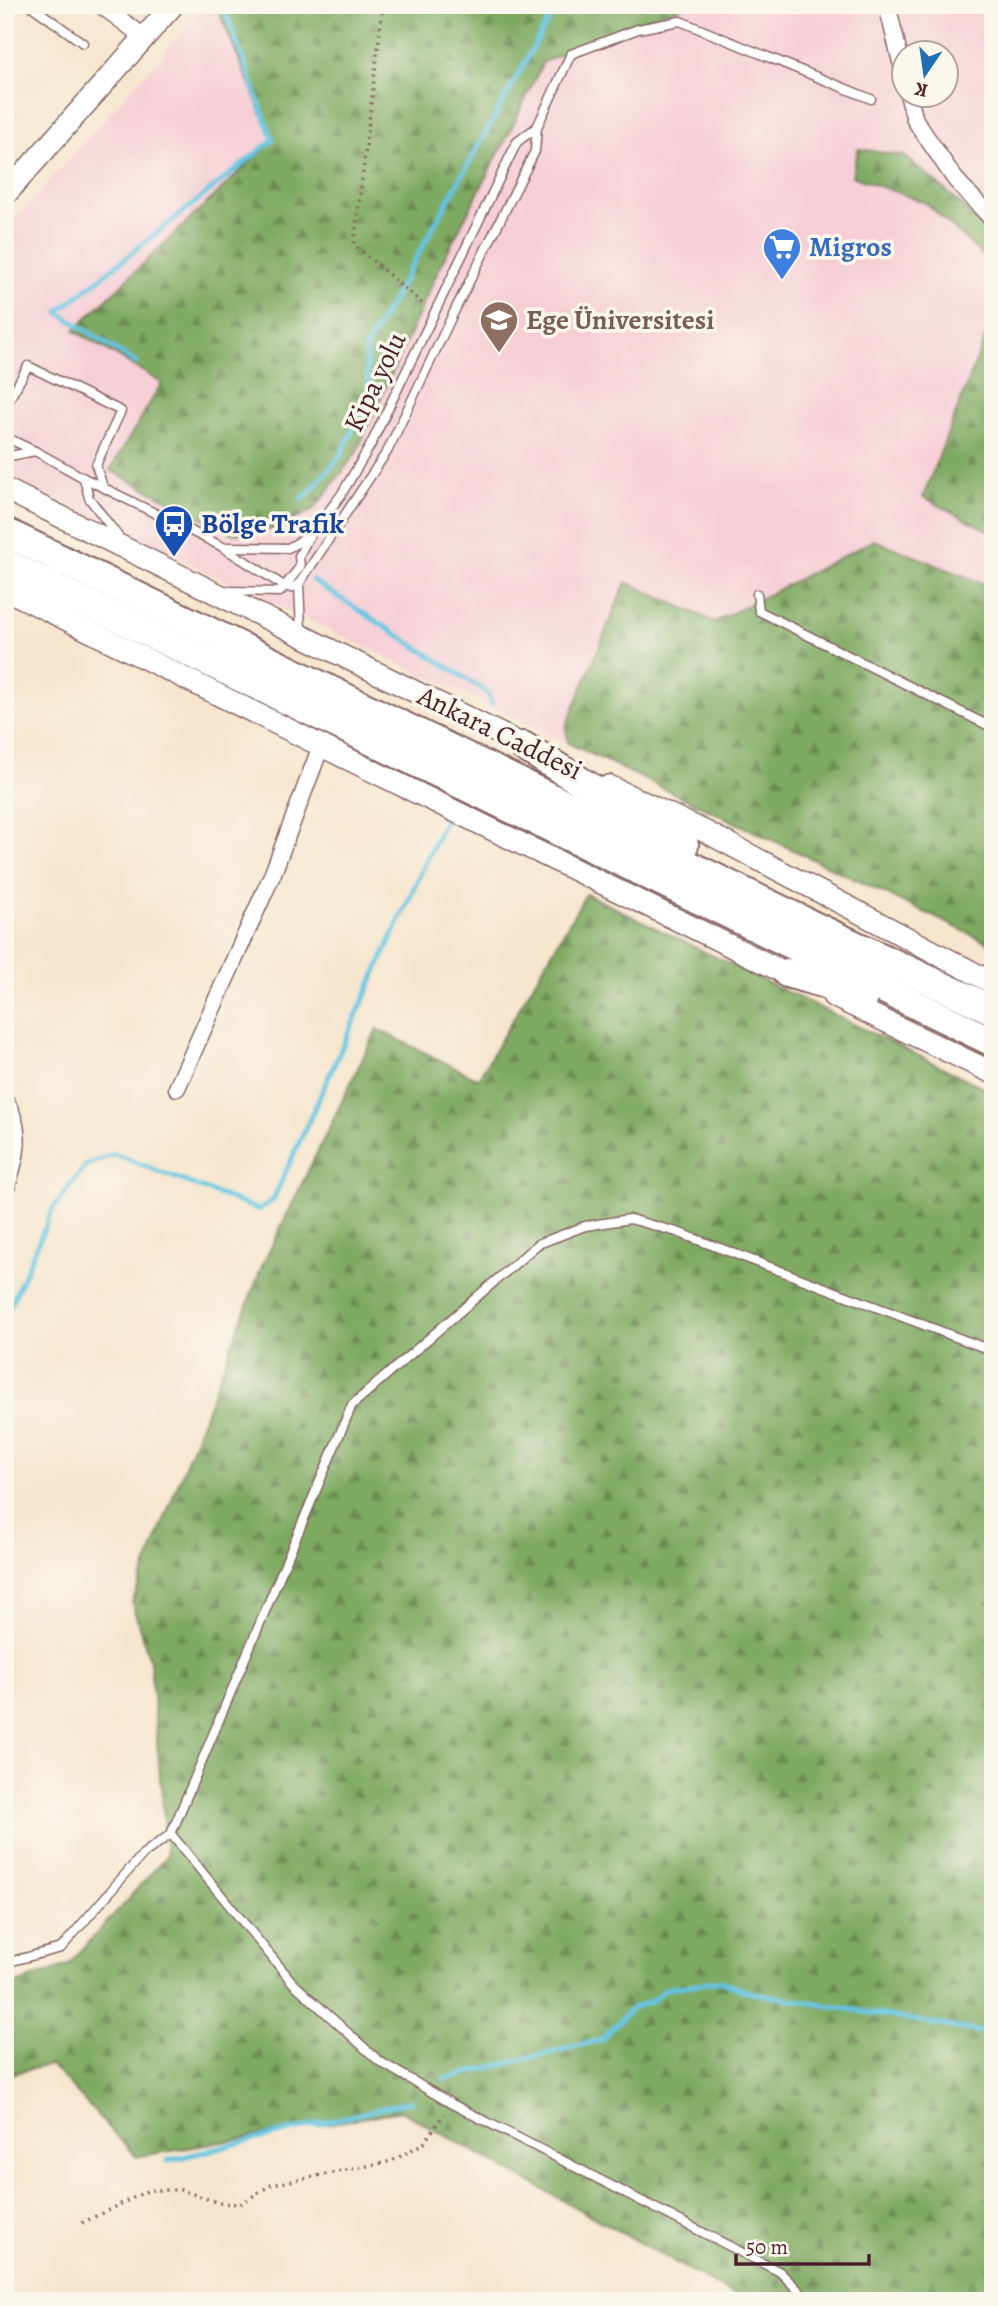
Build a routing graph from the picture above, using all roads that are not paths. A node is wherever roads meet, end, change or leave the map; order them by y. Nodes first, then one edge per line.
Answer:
1 (30, 5) edge
2 (101, 5) edge
3 (173, 5) edge
4 (890, 5) edge
5 (145, 38) junction
6 (895, 38) edge
7 (83, 43) dead end
8 (871, 99) dead end
9 (912, 108) edge
10 (537, 127) junction
11 (5, 195) edge
12 (993, 220) edge
13 (5, 407) edge
14 (5, 437) edge
15 (35, 451) junction
16 (5, 457) edge
17 (84, 478) junction
18 (103, 487) junction
19 (5, 489) edge
20 (5, 532) edge
21 (308, 538) junction
22 (220, 546) junction
23 (128, 550) junction
24 (5, 563) edge
25 (299, 584) junction
26 (285, 586) junction
27 (5, 589) edge
28 (211, 591) junction
29 (757, 594) dead end
30 (303, 637) junction
31 (993, 728) edge
32 (321, 746) junction
33 (523, 746) junction
34 (814, 926) junction
35 (787, 973) junction
36 (993, 983) edge
37 (993, 1010) edge
38 (938, 1016) junction
39 (993, 1042) edge
40 (993, 1073) edge
41 (177, 1088) dead end
42 (5, 1105) edge
43 (5, 1184) edge
44 (993, 1351) edge
45 (171, 1834) junction
46 (5, 1963) edge
47 (809, 2301) edge

1 - 7 lane
2 - 5 street
3 - 5 main road
4 - 6 street
5 - 11 main road
8 - 10 lane, Kipa yolu
9 - 12 street
10 - 21 lane, Kipa yolu
10 - 25 lane, Kipa yolu
13 - 18 lane
14 - 15 lane
15 - 16 lane
15 - 17 lane
17 - 18 lane
17 - 23 lane
18 - 22 lane
19 - 23 main road, Ankara Caddesi
20 - 34 highway, Ankara Caddesi
21 - 22 lane
21 - 26 lane, Kipa yolu
22 - 26 lane
23 - 28 main road, Ankara Caddesi
24 - 38 highway
25 - 26 lane
25 - 30 lane
26 - 28 lane
27 - 32 main road
28 - 30 main road, Ankara Caddesi
29 - 31 lane
30 - 33 main road, Ankara Caddesi
32 - 35 main road
32 - 41 street
33 - 34 highway
33 - 36 main road, Ankara Caddesi
34 - 37 highway, Ankara Caddesi
35 - 38 highway
35 - 40 main road
38 - 39 highway
42 - 43 main road
44 - 45 lane
45 - 46 lane
45 - 47 lane

